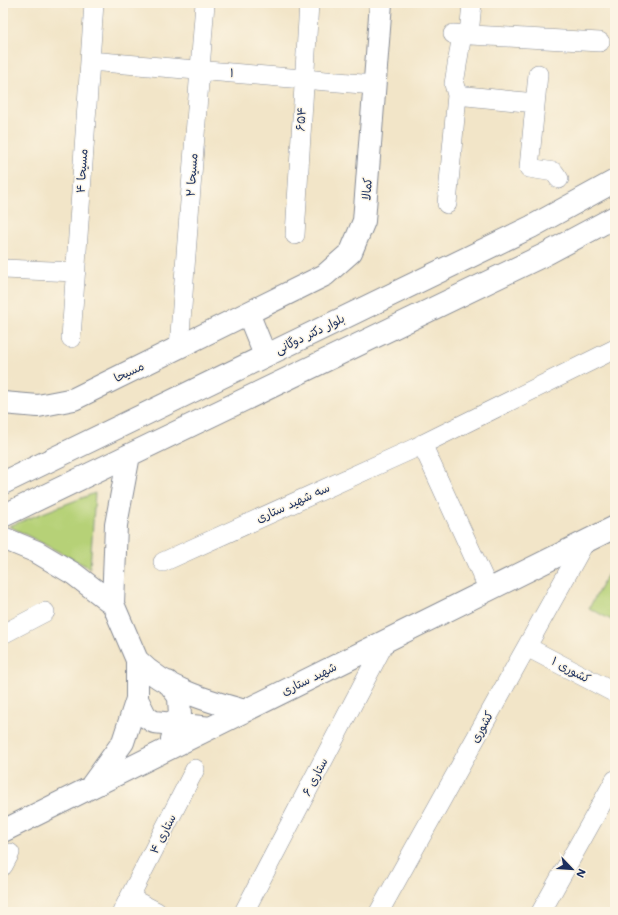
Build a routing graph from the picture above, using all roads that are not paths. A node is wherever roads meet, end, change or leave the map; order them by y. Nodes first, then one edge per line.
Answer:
1 (94, 3) edge
2 (205, 3) edge
3 (309, 3) edge
4 (381, 3) edge
5 (472, 3) edge
6 (461, 34) junction
7 (600, 42) dead end
8 (90, 61) junction
9 (200, 71) junction
10 (538, 74) dead end
11 (303, 80) junction
12 (374, 86) junction
13 (457, 95) junction
14 (535, 103) junction
15 (559, 179) dead end
16 (615, 181) edge
17 (447, 204) dead end
18 (615, 217) edge
19 (531, 227) junction
20 (295, 235) dead end
21 (544, 255) junction
22 (3, 270) edge
23 (76, 272) junction
24 (248, 313) junction
25 (71, 338) dead end
26 (179, 347) junction
27 (615, 349) edge
28 (265, 355) junction
29 (3, 403) edge
30 (422, 444) junction
31 (129, 455) junction
32 (3, 483) edge
33 (3, 516) edge
34 (615, 527) edge
35 (3, 538) edge
36 (585, 542) junction
37 (163, 562) dead end
38 (489, 590) junction
39 (113, 604) junction
40 (46, 612) dead end
41 (3, 634) edge
42 (385, 642) junction
43 (527, 647) junction
44 (138, 660) junction
45 (168, 682) junction
46 (615, 693) edge
47 (137, 699) junction
48 (245, 711) junction
49 (178, 725) junction
50 (211, 728) junction
51 (163, 751) junction
52 (195, 769) dead end
53 (615, 780) edge
54 (90, 788) junction
55 (3, 831) edge
56 (126, 905) edge
57 (157, 912) edge
58 (244, 912) edge
59 (379, 912) edge
60 (541, 912) edge

1 - 8 street, مسيحا ۴
2 - 9 street, مسيحا ۲
3 - 11 street, ۶۵۴
4 - 12 street, کمالا
5 - 6 street
6 - 7 street
6 - 13 street
8 - 9 street, ۱
8 - 23 street, مسيحا ۴
9 - 11 street, ۱
9 - 26 street, مسيحا ۲
10 - 14 street
11 - 12 street, ۱
11 - 20 street, ۶۵۴
12 - 24 street, کمالا
13 - 14 street
13 - 17 street
14 - 15 street
16 - 19 street, بلوار دکتر دوگانی
18 - 21 street
19 - 21 street
19 - 28 street, بلوار دکتر دوگانی
21 - 31 street
22 - 23 street
23 - 25 street, مسيحا ۴
24 - 26 street, مسیحا
24 - 28 street
26 - 29 street, مسیحا
27 - 30 street, سه شهید ستاری
28 - 32 street, بلوار دکتر دوگانی
30 - 37 street, سه شهید ستاری
30 - 38 street
31 - 33 street
31 - 39 street
34 - 36 street, شهید ستاری
35 - 39 street
36 - 38 street, شهید ستاری
36 - 43 street, کشوری
38 - 42 street, شهید ستاری
39 - 44 street
40 - 41 street
42 - 48 street, شهید ستاری
42 - 58 street, ستاری ۶
43 - 46 street, کشوری ۱
43 - 59 street, کشوری
44 - 45 street
44 - 47 street
45 - 48 street
45 - 49 street
47 - 49 street
47 - 54 street
48 - 50 street, شهید ستاری
49 - 50 street
49 - 51 street
50 - 51 street, شهید ستاری
51 - 54 street, شهید ستاری
52 - 56 street, ستاری ۴
53 - 60 street
54 - 55 street, شهید ستاری
56 - 57 street

